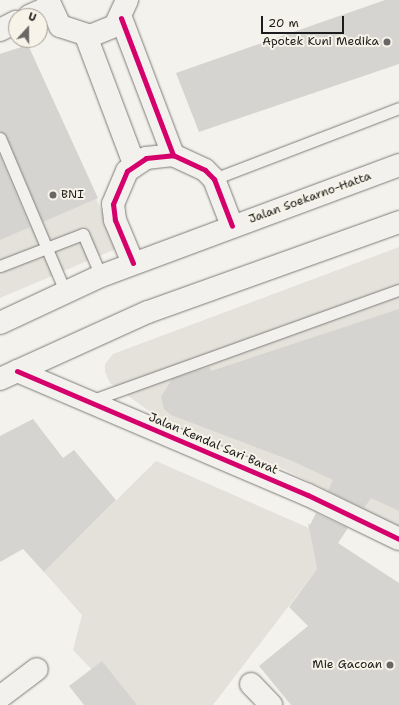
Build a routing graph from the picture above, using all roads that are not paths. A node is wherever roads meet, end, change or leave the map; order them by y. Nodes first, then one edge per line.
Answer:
1 (48, 3) edge
2 (124, 9) edge
3 (86, 36) junction
4 (399, 108) edge
5 (0, 138) edge
6 (173, 156) junction
7 (134, 164) junction
8 (399, 165) edge
9 (214, 179) junction
10 (399, 222) edge
11 (232, 226) junction
12 (46, 248) junction
13 (133, 263) junction
14 (0, 266) edge
15 (101, 276) junction
16 (399, 290) edge
17 (65, 291) junction
18 (0, 323) edge
19 (9, 375) edge
20 (88, 402) junction
21 (399, 539) edge
22 (37, 669) dead end
23 (251, 684) dead end
24 (0, 697) edge
25 (271, 705) edge

1 - 3 street
2 - 3 street
2 - 6 street
3 - 7 street
4 - 9 lane
5 - 12 lane
6 - 7 street
6 - 9 street
7 - 13 street
8 - 11 street, Jalan Soekarno-Hatta
9 - 11 street
10 - 19 street
11 - 13 street, Jalan Soekarno-Hatta
12 - 14 lane
12 - 15 lane
12 - 17 lane
13 - 15 street, Jalan Soekarno-Hatta
15 - 17 street, Jalan Soekarno-Hatta
16 - 20 lane
17 - 18 street, Jalan Soekarno-Hatta
19 - 20 street, Jalan Kendal Sari Barat
20 - 21 street, Jalan Kendal Sari Barat
22 - 24 street
23 - 25 street

